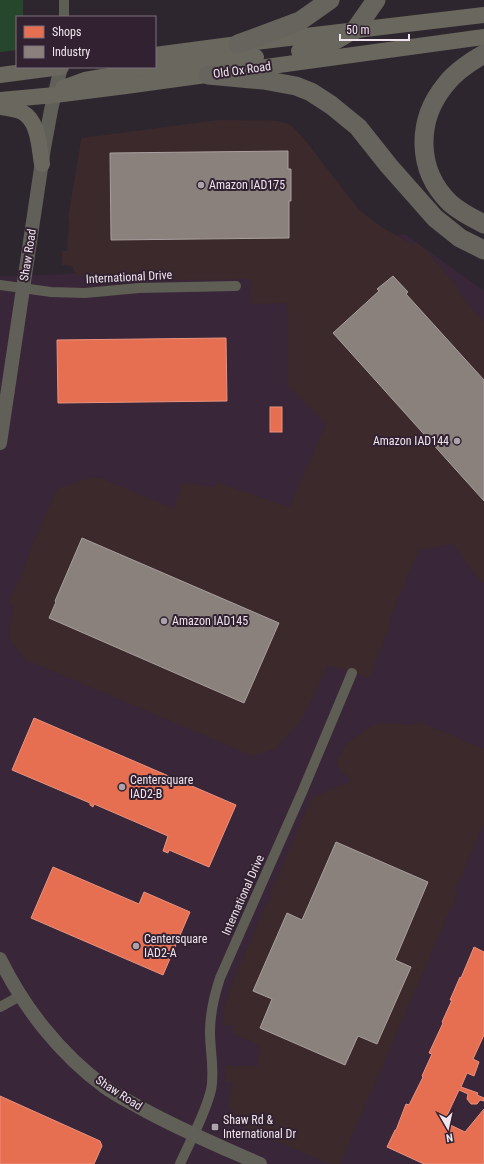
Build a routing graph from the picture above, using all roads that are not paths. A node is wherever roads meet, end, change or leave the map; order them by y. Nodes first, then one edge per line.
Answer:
1 (64, 0) edge
2 (330, 0) edge
3 (376, 0) edge
4 (484, 15) edge
5 (64, 16) edge
6 (355, 30) junction
7 (484, 37) edge
8 (238, 44) junction
9 (484, 54) edge
10 (156, 55) edge
11 (53, 68) edge
12 (61, 68) edge
13 (0, 75) edge
14 (208, 75) junction
15 (55, 95) junction
16 (0, 100) edge
17 (0, 107) edge
18 (42, 164) junction
19 (484, 224) edge
20 (484, 250) edge
21 (0, 285) edge
22 (236, 286) dead end
23 (23, 288) junction
24 (0, 443) edge
25 (352, 672) dead end
26 (0, 959) edge
27 (20, 996) junction
28 (0, 1007) edge
29 (193, 1135) junction
30 (180, 1164) edge
31 (260, 1164) edge

1 - 5 street
2 - 8 highway
3 - 6 highway
4 - 6 main road
6 - 8 main road
6 - 15 main road
7 - 14 main road, Old Ox Road
8 - 10 main road
9 - 19 highway
11 - 13 main road
12 - 15 main road, Shaw Road
14 - 15 main road, Old Ox Road
14 - 20 highway
15 - 16 main road, Old Ox Road
15 - 18 main road, Shaw Road
17 - 18 main road
18 - 23 main road, Shaw Road
21 - 23 street, International Drive
22 - 23 street, International Drive
23 - 24 main road, Shaw Road
25 - 29 street, International Drive
26 - 27 main road, Shaw Road
27 - 28 street
27 - 29 main road, Shaw Road
29 - 30 street, International Drive
29 - 31 main road, Shaw Road

